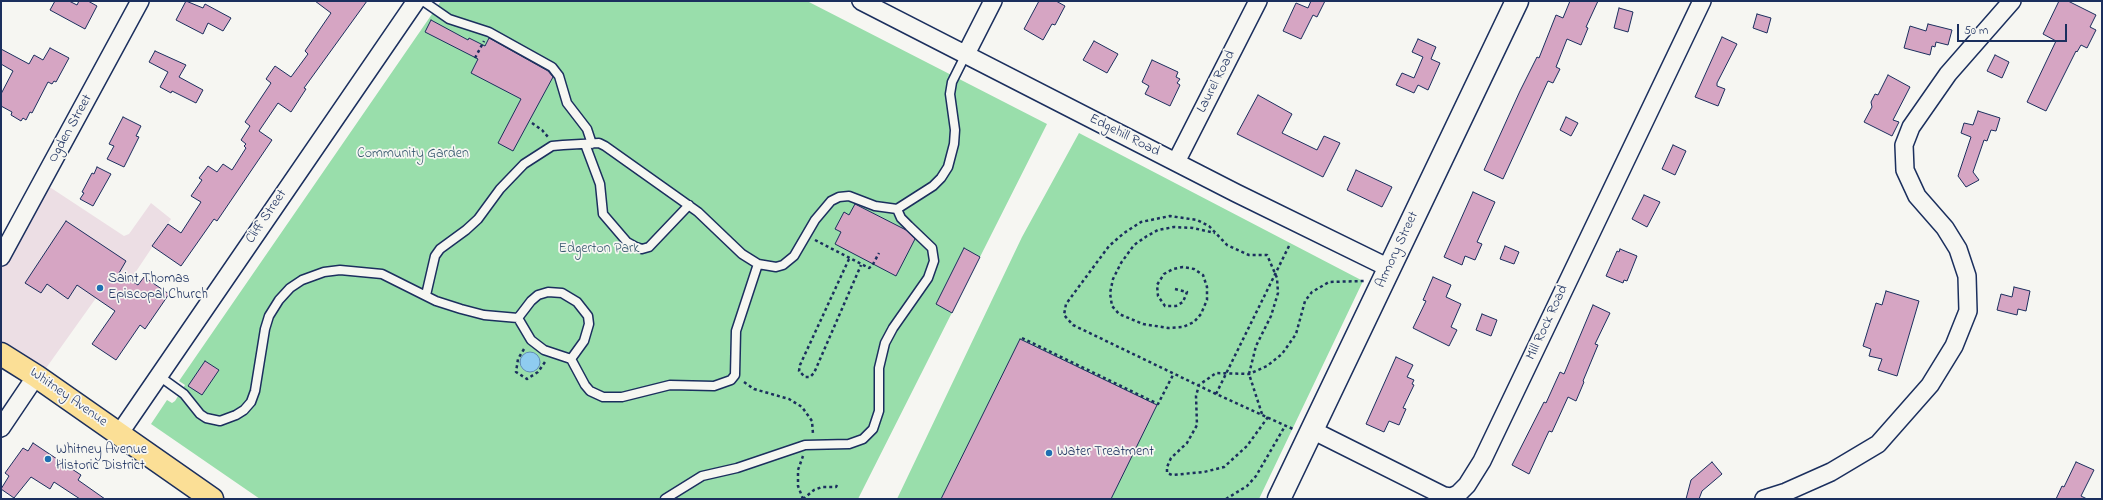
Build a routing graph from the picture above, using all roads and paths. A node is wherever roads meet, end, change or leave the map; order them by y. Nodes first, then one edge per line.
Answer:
1 (140, 1) edge
2 (416, 1) edge
3 (423, 1) edge
4 (861, 1) edge
5 (994, 1) edge
6 (1258, 1) edge
7 (1517, 1) edge
8 (1702, 1) edge
9 (2012, 1) edge
10 (489, 32) junction
11 (966, 54) junction
12 (475, 58) dead end
13 (532, 123) dead end
14 (589, 144) junction
15 (552, 146) junction
16 (1176, 162) junction
17 (689, 205) junction
18 (897, 209) junction
19 (1216, 234) junction
20 (806, 235) junction
21 (1289, 246) dead end
22 (879, 253) dead end
23 (1, 257) edge
24 (849, 259) junction
25 (758, 264) junction
26 (861, 265) junction
27 (1389, 268) junction
28 (1275, 272) junction
29 (1380, 288) junction
30 (1175, 289) dead end
31 (426, 295) junction
32 (518, 318) junction
33 (1022, 338) dead end
34 (1, 354) edge
35 (520, 355) dead end
36 (571, 359) junction
37 (540, 369) dead end
38 (1174, 373) junction
39 (1226, 373) junction
40 (1249, 374) junction
41 (36, 376) junction
42 (159, 376) junction
43 (735, 376) junction
44 (1199, 385) junction
45 (1216, 394) junction
46 (1262, 414) junction
47 (1268, 417) junction
48 (1285, 426) junction
49 (1, 428) edge
50 (1303, 430) junction
51 (119, 434) junction
52 (811, 443) junction
53 (838, 483) dead end
54 (212, 499) edge
55 (665, 499) edge
56 (803, 499) edge
57 (1226, 499) edge
58 (1279, 499) edge
59 (1764, 499) edge

1 - 23 street, Ogden Street
2 - 42 street, Cliff Street
3 - 10 lane
4 - 11 street, Edgehill Road
5 - 11 street
6 - 16 street, Laurel Road
7 - 27 main road, Armory Street
8 - 50 street, Mill Rock Road
9 - 59 street
10 - 12 path
10 - 14 lane
11 - 16 street, Edgehill Road
11 - 18 lane
13 - 15 path
14 - 15 lane
14 - 17 lane
14 - 17 lane
15 - 31 lane
16 - 27 street, Edgehill Road
17 - 25 lane
18 - 20 lane
18 - 52 lane
19 - 28 path
19 - 30 path
19 - 38 path
20 - 24 path
20 - 25 lane
21 - 28 path
22 - 26 path
24 - 26 path
24 - 26 path
25 - 43 lane
27 - 29 main road, Armory Street
28 - 39 path
28 - 40 path
29 - 40 path
29 - 50 main road, Armory Street
31 - 32 lane
31 - 42 lane
32 - 36 lane
32 - 36 lane
33 - 38 path
34 - 41 main road, Whitney Avenue
35 - 37 path
36 - 43 lane
38 - 44 path
39 - 40 path
39 - 44 path
39 - 45 path
40 - 46 path
41 - 49 street
41 - 51 main road, Whitney Avenue
42 - 51 street, Cliff Street
43 - 52 path
44 - 45 path
44 - 47 path
45 - 46 path
46 - 47 path
47 - 48 path
48 - 50 path
48 - 57 path
50 - 58 main road, Armory Street
51 - 54 main road, Whitney Avenue
52 - 55 lane
52 - 56 path
53 - 56 path

